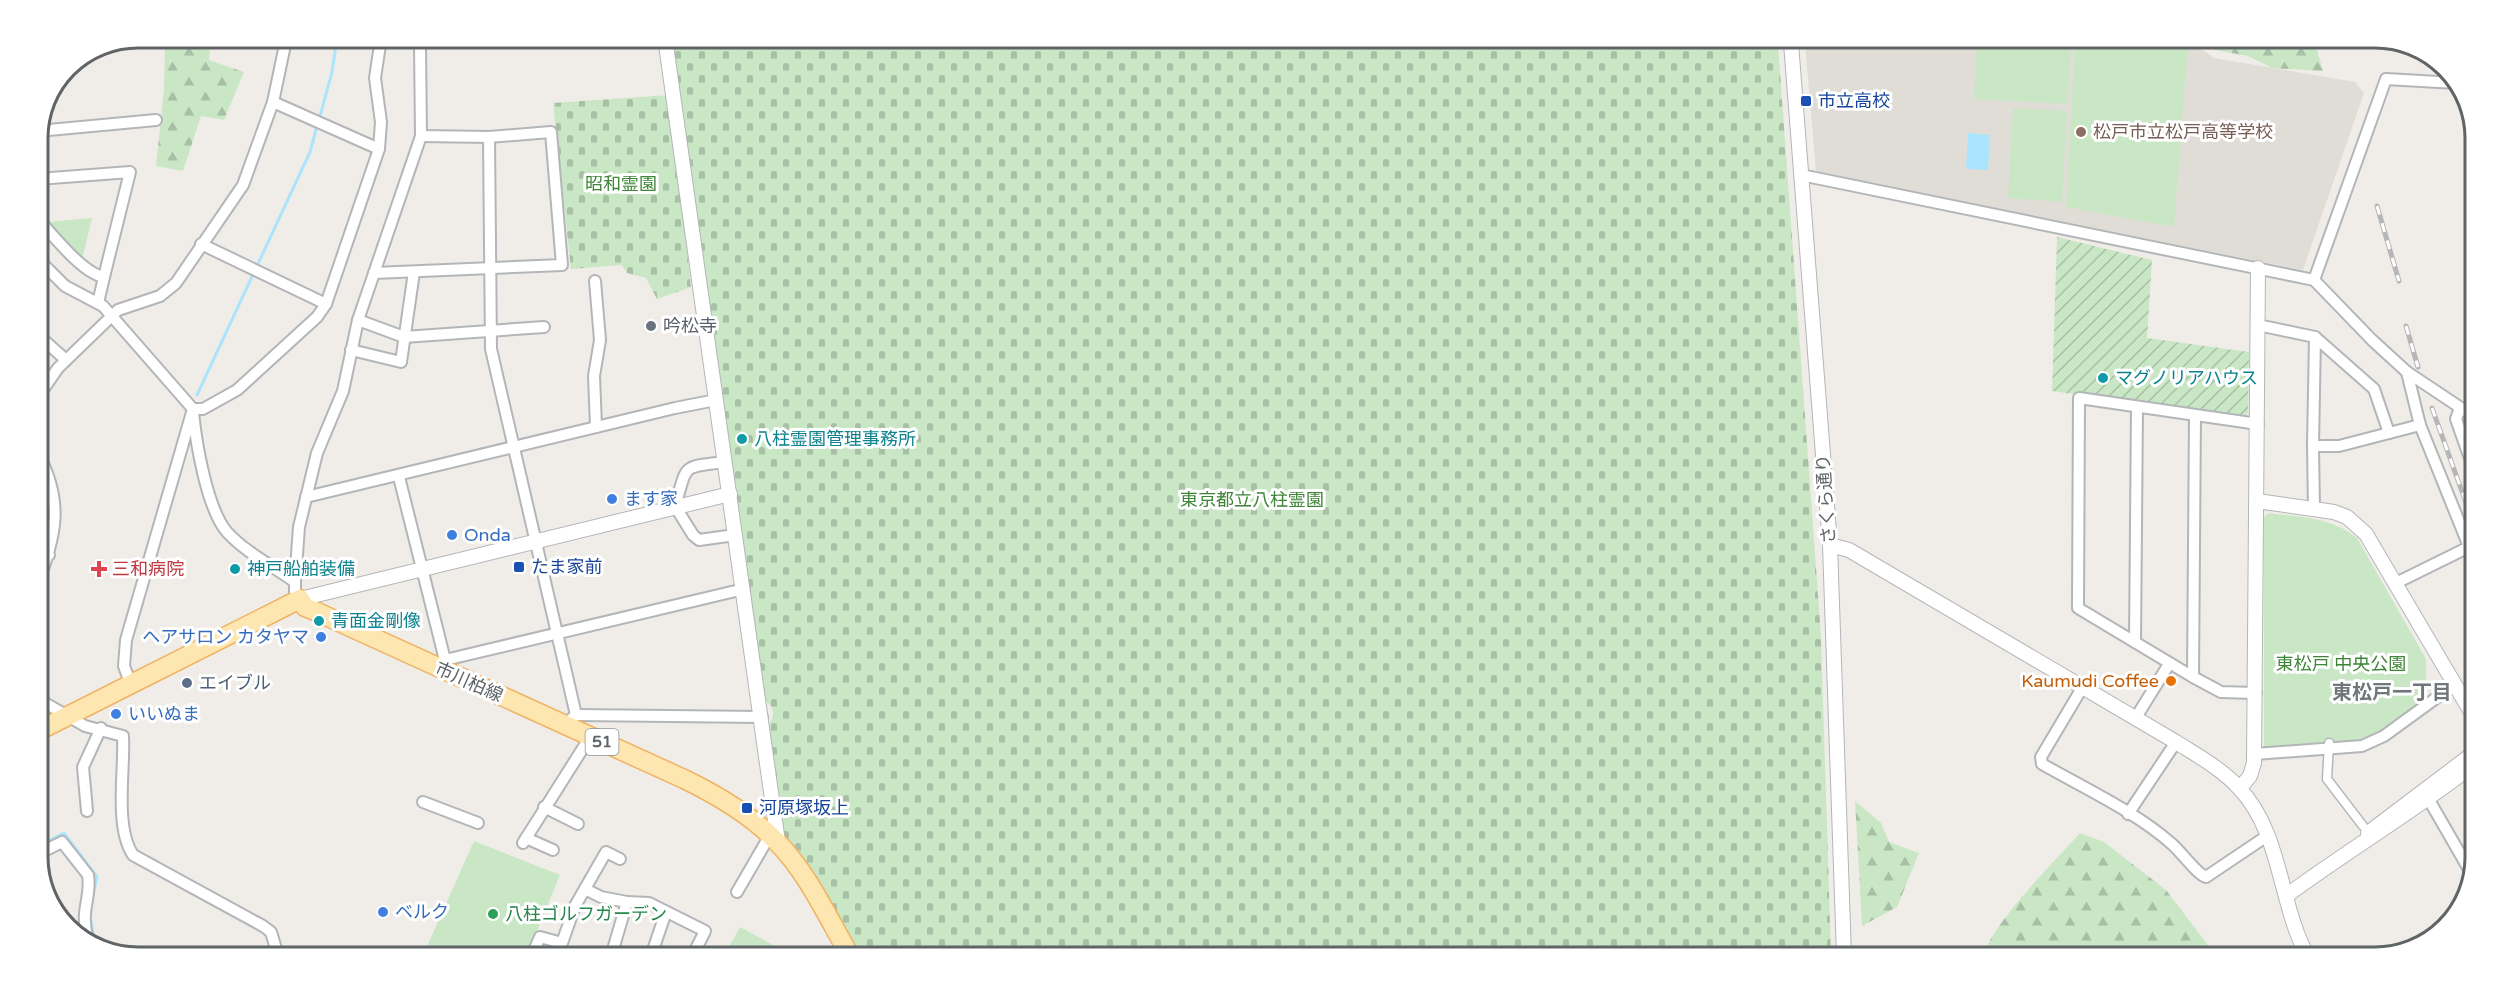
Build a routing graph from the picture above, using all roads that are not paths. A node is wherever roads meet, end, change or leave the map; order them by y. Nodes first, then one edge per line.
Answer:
1 (284, 48) edge
2 (380, 48) edge
3 (420, 48) edge
4 (666, 48) edge
5 (1791, 48) edge
6 (2445, 82) edge
7 (273, 102) junction
8 (156, 120) dead end
9 (49, 130) edge
10 (421, 136) junction
11 (489, 137) junction
12 (378, 149) junction
13 (1801, 175) junction
14 (48, 178) edge
15 (48, 229) edge
16 (201, 244) junction
17 (2258, 268) junction
18 (48, 269) edge
19 (491, 269) junction
20 (414, 272) junction
21 (374, 273) junction
22 (104, 277) junction
23 (2314, 280) junction
24 (595, 281) dead end
25 (98, 303) junction
26 (326, 304) junction
27 (111, 316) junction
28 (358, 320) junction
29 (2258, 325) junction
30 (544, 327) dead end
31 (491, 331) junction
32 (404, 337) junction
33 (2315, 337) junction
34 (48, 344) edge
35 (351, 350) junction
36 (66, 360) junction
37 (2407, 372) junction
38 (48, 384) edge
39 (716, 400) junction
40 (2137, 408) junction
41 (2460, 408) junction
42 (193, 409) junction
43 (2465, 411) edge
44 (2195, 415) junction
45 (2258, 424) junction
46 (2420, 425) junction
47 (596, 428) junction
48 (2389, 433) junction
49 (2465, 444) edge
50 (2313, 446) junction
51 (513, 448) junction
52 (725, 462) junction
53 (48, 473) edge
54 (399, 477) junction
55 (729, 494) junction
56 (306, 497) junction
57 (2257, 501) junction
58 (675, 506) junction
59 (2314, 509) junction
60 (735, 535) junction
61 (2465, 535) edge
62 (536, 541) junction
63 (1830, 545) junction
64 (2465, 553) edge
65 (50, 555) joint
66 (48, 560) edge
67 (423, 569) junction
68 (2396, 583) junction
69 (744, 589) junction
70 (297, 590) junction
71 (558, 632) junction
72 (2135, 642) junction
73 (439, 663) junction
74 (2169, 664) junction
75 (2193, 677) junction
76 (130, 685) junction
77 (2454, 685) junction
78 (2082, 688) junction
79 (2256, 693) junction
80 (2465, 702) edge
81 (48, 705) edge
82 (67, 717) junction
83 (762, 717) junction
84 (2136, 718) junction
85 (570, 720) junction
86 (48, 726) edge
87 (101, 728) junction
88 (590, 736) junction
89 (2176, 742) junction
90 (2329, 746) junction
91 (2255, 754) junction
92 (2465, 759) edge
93 (2465, 772) edge
94 (2240, 788) junction
95 (2429, 800) junction
96 (423, 802) dead end
97 (544, 807) junction
98 (87, 811) dead end
99 (2128, 814) junction
100 (478, 823) dead end
101 (578, 824) dead end
102 (2363, 826) dead end
103 (2267, 836) junction
104 (774, 839) junction
105 (48, 849) edge
106 (553, 850) dead end
107 (2344, 855) junction
108 (620, 859) dead end
109 (2465, 861) edge
110 (585, 889) junction
111 (737, 892) dead end
112 (2286, 896) junction
113 (627, 902) junction
114 (666, 912) junction
115 (85, 930) edge
116 (275, 947) edge
117 (536, 947) edge
118 (614, 947) edge
119 (654, 947) edge
120 (697, 947) edge
121 (845, 947) edge
122 (1844, 947) edge
123 (2304, 947) edge

1 - 7 street
2 - 12 street
3 - 10 street
4 - 39 street
5 - 13 street, さくら通り
6 - 23 street
7 - 12 street
7 - 16 street
8 - 9 street
10 - 11 street
10 - 21 street
11 - 19 street
11 - 19 street
12 - 26 street
13 - 17 street
13 - 63 street, さくら通り
14 - 22 street
15 - 22 street
16 - 26 street
16 - 27 street
17 - 23 street
17 - 29 street
18 - 25 street
19 - 20 street
19 - 31 street
20 - 21 street
20 - 32 street
21 - 28 street
22 - 25 street
23 - 37 street
24 - 47 street
25 - 27 street
26 - 42 street
27 - 36 street
27 - 42 street
28 - 32 street
28 - 35 street
29 - 33 street
29 - 45 street
30 - 31 street
31 - 32 street
31 - 51 street
32 - 35 street
33 - 48 street
33 - 50 street
34 - 36 street
35 - 56 street
36 - 38 street
37 - 41 street
37 - 46 street
39 - 47 street
39 - 52 street
40 - 44 street
40 - 72 street
40 - 72 street
41 - 43 street
41 - 49 street
42 - 70 street
42 - 76 street
44 - 45 street
44 - 75 street
45 - 57 street
46 - 48 street
46 - 61 street
47 - 51 street
48 - 50 street
50 - 59 street
51 - 54 street
51 - 62 street
52 - 55 street
52 - 58 street
53 - 65 street
54 - 56 street
54 - 67 street
55 - 58 street
55 - 60 street
56 - 70 street
57 - 59 street
57 - 79 street
58 - 60 street
58 - 62 street
59 - 68 street
60 - 69 street
62 - 67 street
62 - 71 street
63 - 78 street
63 - 122 street, さくら通り
64 - 68 street
65 - 66 street
67 - 70 street
67 - 73 street
68 - 77 street
69 - 71 street
69 - 83 street
70 - 73 main road, 市川柏線 / 51
70 - 76 main road
71 - 73 street
71 - 85 street
72 - 74 street
73 - 85 main road, 市川柏線 / 51
74 - 75 street
74 - 84 street
75 - 79 street
76 - 82 main road
77 - 80 street
77 - 90 street
78 - 84 street
78 - 99 street
79 - 91 street
81 - 82 street
82 - 86 main road
82 - 87 street
83 - 85 street
83 - 104 street
84 - 89 street
85 - 88 main road, 市川柏線 / 51
87 - 98 street
87 - 116 street
88 - 97 street
88 - 104 main road, 市川柏線 / 51
89 - 94 street
89 - 99 street
90 - 91 street
90 - 102 street
91 - 94 street
92 - 107 street
93 - 95 street
94 - 103 street
95 - 107 street
95 - 109 street
96 - 100 street
97 - 101 street
97 - 106 street
99 - 103 street
103 - 112 street
104 - 111 street
104 - 121 main road, 市川柏線 / 51
105 - 115 street
107 - 112 street
108 - 110 street
110 - 113 street
110 - 117 street
112 - 123 street
113 - 114 street
113 - 118 street
114 - 119 street
114 - 120 street

